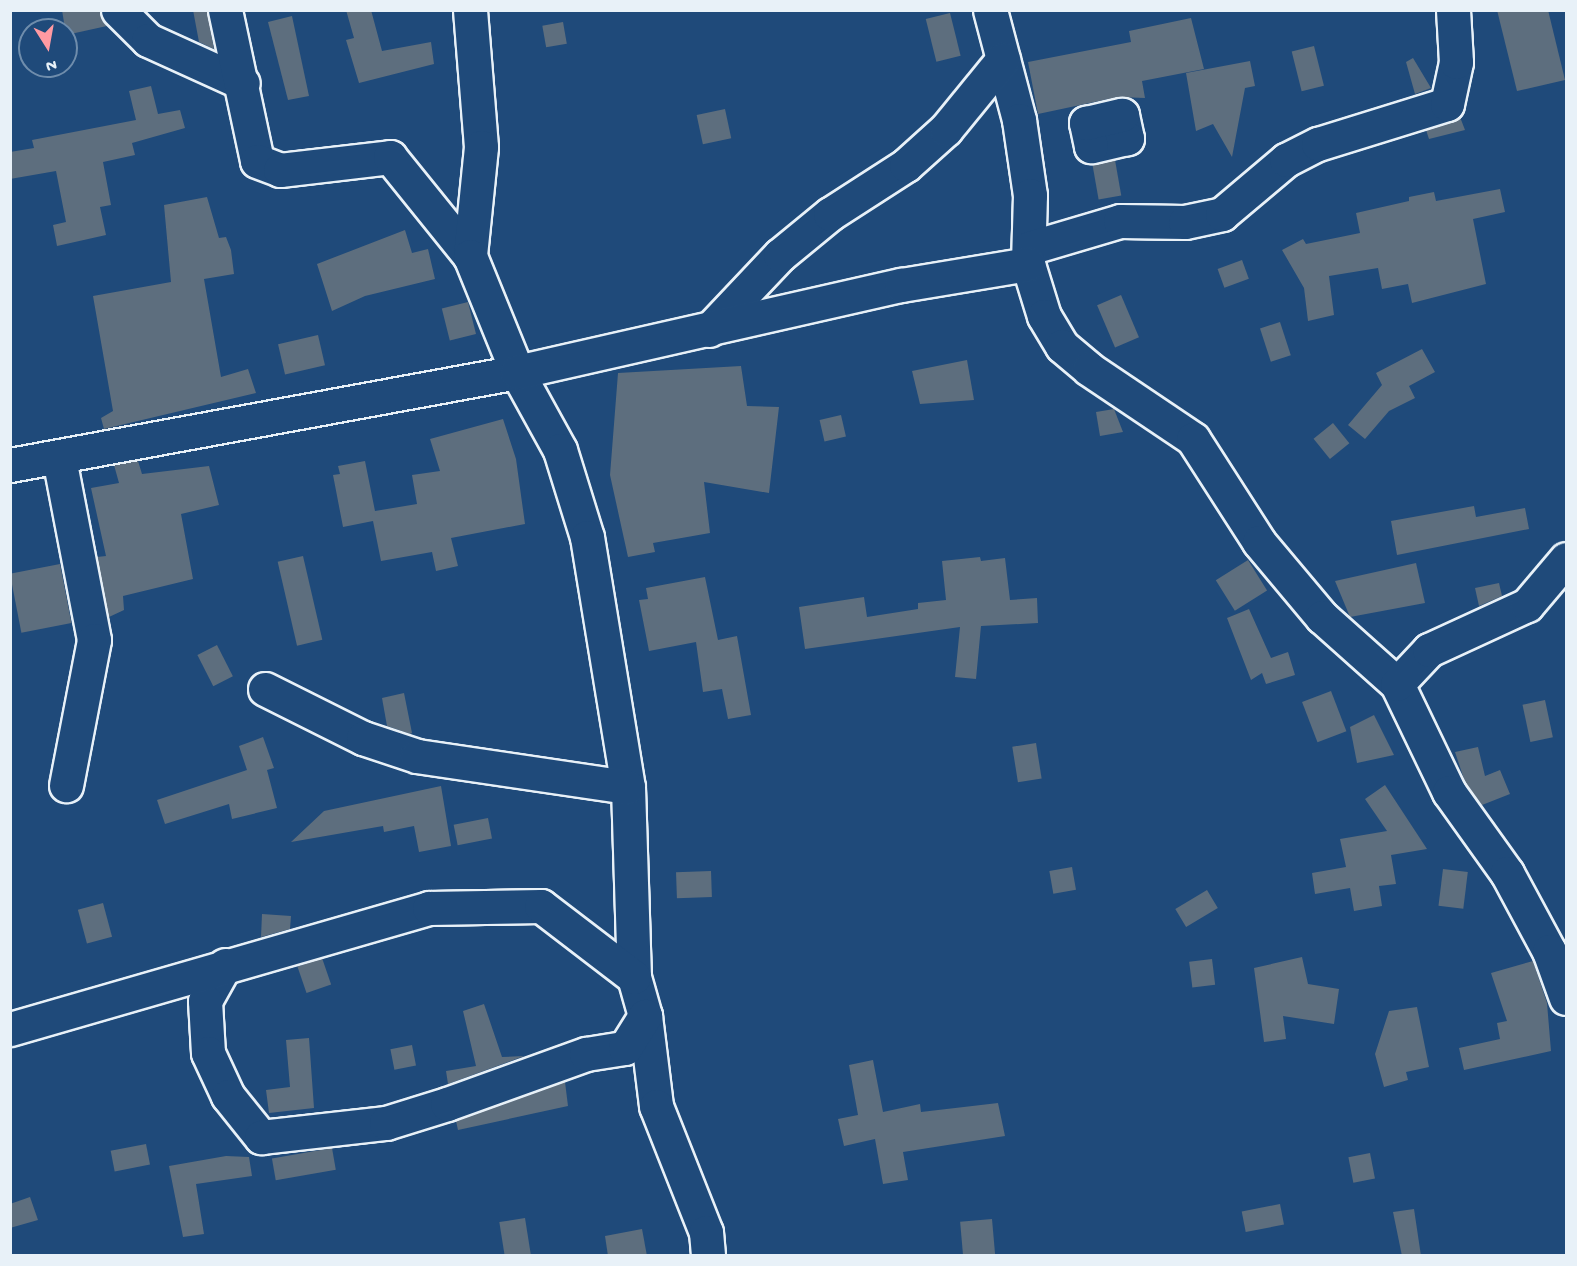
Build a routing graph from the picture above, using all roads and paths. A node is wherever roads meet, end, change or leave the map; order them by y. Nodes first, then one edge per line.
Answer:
1 (118, 10) edge
2 (225, 10) edge
3 (470, 10) edge
4 (990, 10) edge
5 (1453, 10) edge
6 (1004, 60) junction
7 (243, 83) junction
8 (470, 256) junction
9 (1028, 256) junction
10 (709, 330) junction
11 (517, 372) junction
12 (59, 458) junction
13 (10, 465) edge
14 (1566, 559) edge
15 (1397, 684) junction
16 (265, 689) dead end
17 (66, 784) dead end
18 (628, 787) junction
19 (225, 965) junction
20 (634, 977) junction
21 (1566, 998) edge
22 (645, 1016) junction
23 (10, 1029) edge
24 (708, 1256) edge

1 - 7 street
2 - 7 street
3 - 8 street
4 - 6 street
5 - 9 street
6 - 9 street
6 - 10 street
7 - 8 street
8 - 11 street
9 - 10 street
9 - 15 street
10 - 11 street
11 - 12 street
11 - 18 street
12 - 13 street
12 - 17 street
14 - 15 street
15 - 21 street
16 - 18 street
18 - 20 street
19 - 20 street
19 - 22 street
19 - 23 street
20 - 22 street
22 - 24 street

